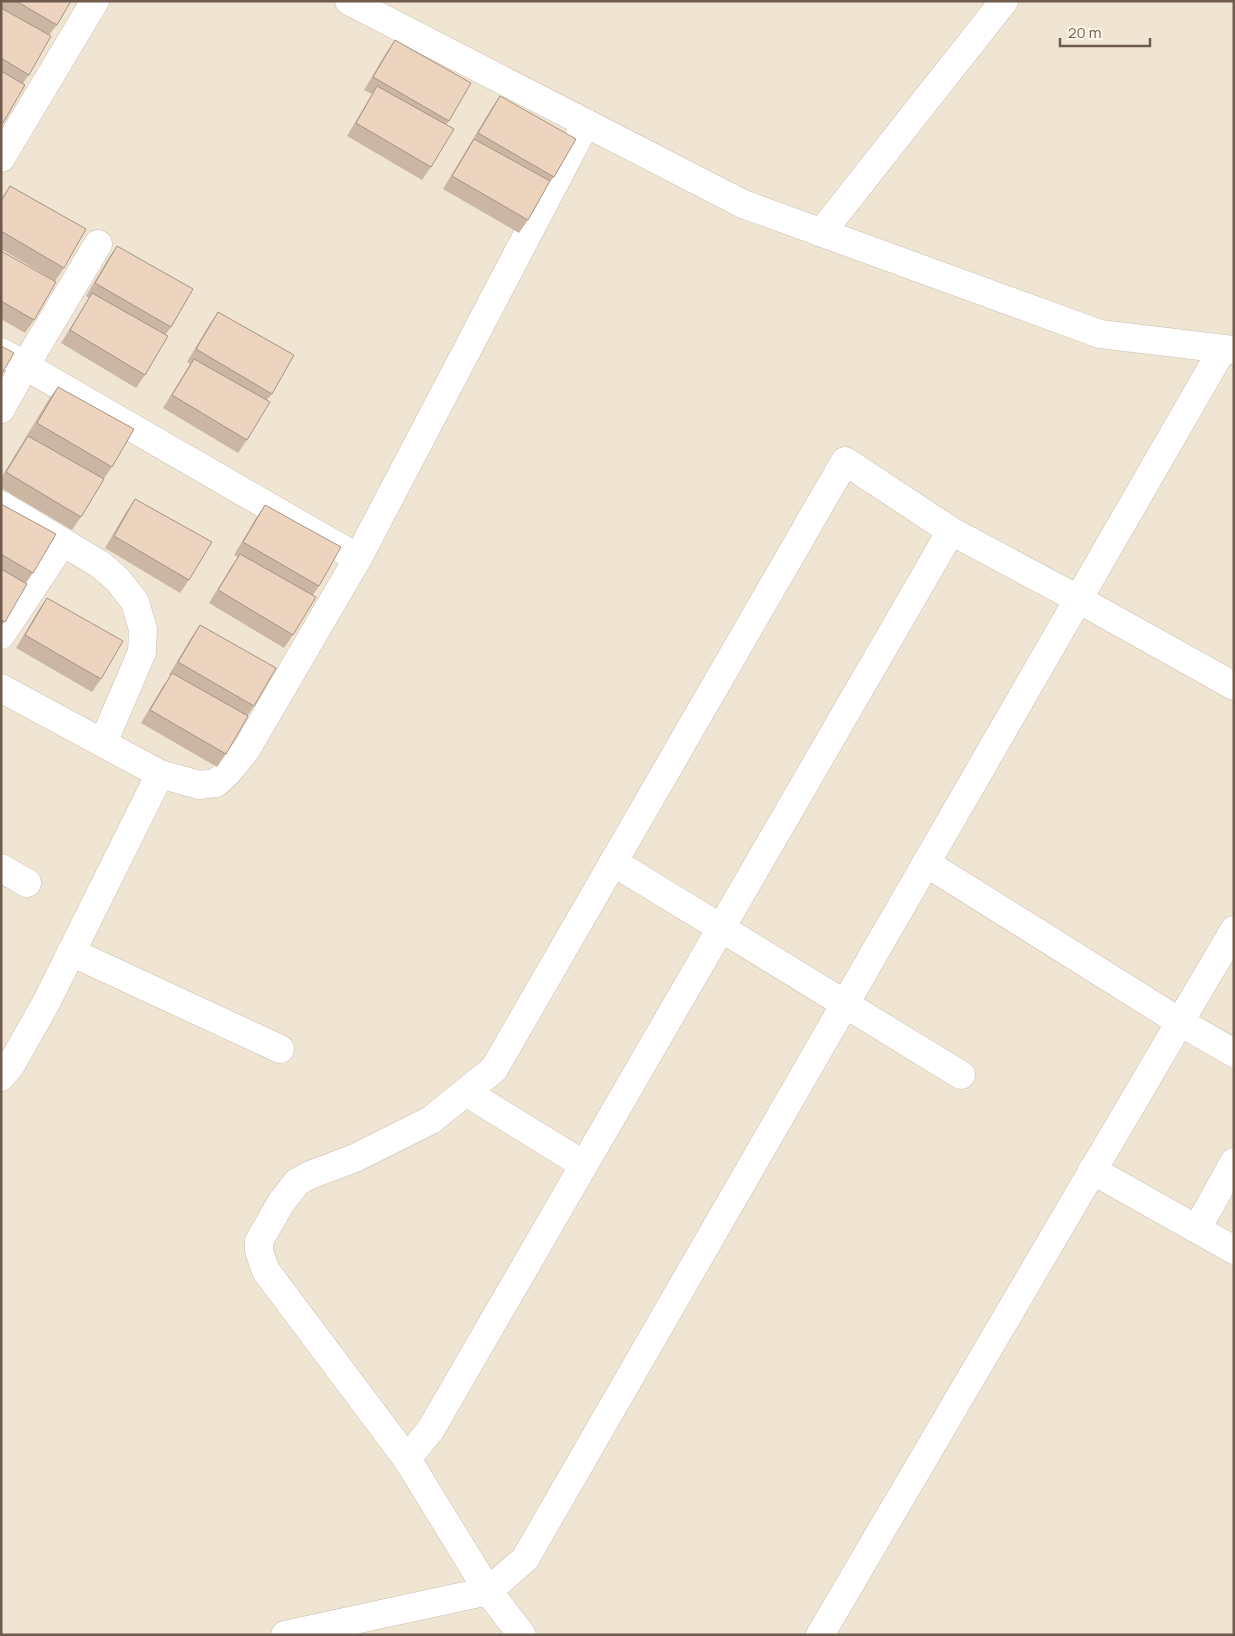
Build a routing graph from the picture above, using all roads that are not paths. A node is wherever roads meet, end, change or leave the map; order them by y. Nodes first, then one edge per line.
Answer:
1 (95, 1) edge
2 (349, 1) edge
3 (1004, 1) edge
4 (586, 123) junction
5 (1, 158) edge
6 (821, 233) junction
7 (98, 244) dead end
8 (1228, 350) edge
9 (1, 352) edge
10 (25, 366) junction
11 (1, 409) edge
12 (1, 505) edge
13 (951, 531) junction
14 (63, 542) junction
15 (358, 558) junction
16 (1078, 599) junction
17 (1, 635) edge
18 (1234, 686) edge
19 (1, 688) edge
20 (103, 743) junction
21 (160, 774) junction
22 (614, 862) junction
23 (926, 863) junction
24 (1, 868) edge
25 (27, 883) dead end
26 (720, 929) junction
27 (1234, 930) edge
28 (71, 952) junction
29 (844, 1005) junction
30 (1180, 1022) junction
31 (280, 1049) dead end
32 (1234, 1053) edge
33 (960, 1075) dead end
34 (1, 1077) edge
35 (466, 1092) junction
36 (1234, 1162) edge
37 (584, 1165) junction
38 (1092, 1170) junction
39 (1197, 1229) junction
40 (1234, 1250) edge
41 (407, 1459) junction
42 (488, 1592) junction
43 (285, 1635) edge
44 (522, 1635) edge
45 (820, 1635) edge

1 - 5 street
2 - 4 street
3 - 6 street
4 - 6 street
4 - 15 street
6 - 8 street
7 - 10 street
8 - 16 street
9 - 10 street
10 - 11 street
10 - 15 street
12 - 14 street
13 - 16 street
13 - 22 street
13 - 26 street
14 - 17 street
14 - 20 street
15 - 21 street
16 - 18 street
16 - 23 street
19 - 20 street
20 - 21 street
21 - 28 street
22 - 26 street
22 - 35 street
23 - 29 street
23 - 30 street
24 - 25 street
26 - 29 street
26 - 37 street
27 - 30 street
28 - 31 street
28 - 34 street
29 - 33 street
29 - 42 street
30 - 32 street
30 - 38 street
35 - 37 street
35 - 41 street
36 - 39 street
37 - 41 street
38 - 39 street
38 - 45 street
39 - 40 street
41 - 42 street
42 - 43 street
42 - 44 street

